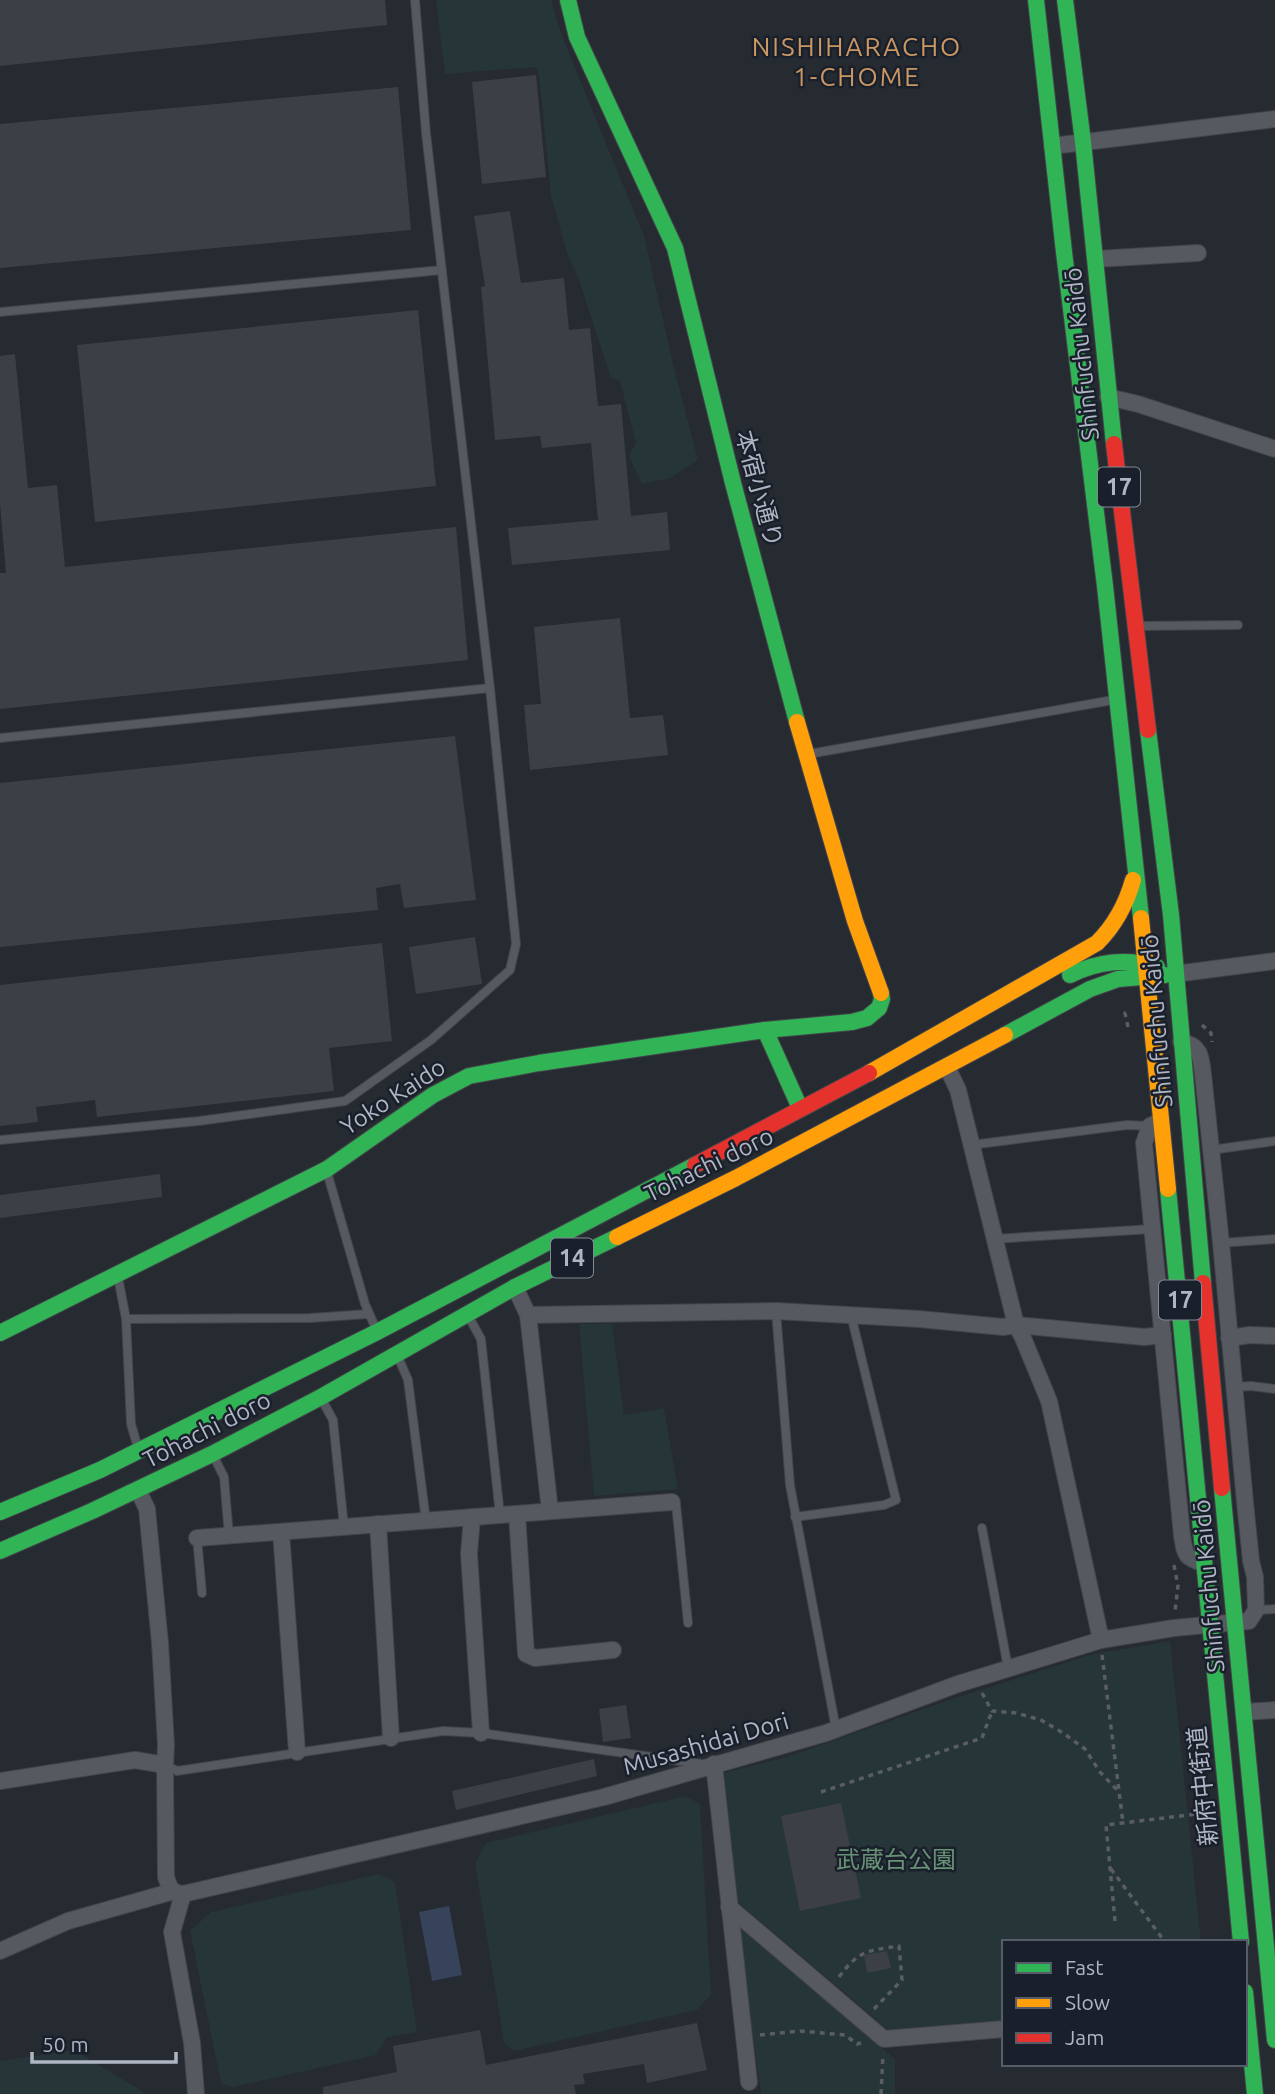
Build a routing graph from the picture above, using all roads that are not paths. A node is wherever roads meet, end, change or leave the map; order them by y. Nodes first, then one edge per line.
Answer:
1 (415, 0) edge
2 (568, 0) edge
3 (1037, 0) edge
4 (1054, 0) edge
5 (1065, 0) edge
6 (1042, 52) junction
7 (1275, 119) edge
8 (1083, 142) junction
9 (1052, 146) junction
10 (1091, 220) junction
11 (1198, 253) dead end
12 (1096, 259) junction
13 (442, 270) junction
14 (0, 312) edge
15 (1074, 325) junction
16 (1108, 397) junction
17 (1275, 449) edge
18 (1238, 625) dead end
19 (1137, 626) junction
20 (490, 688) junction
21 (1116, 699) junction
22 (0, 738) edge
23 (806, 754) junction
24 (1135, 870) junction
25 (1275, 961) edge
26 (1147, 970) junction
27 (1175, 974) junction
28 (882, 999) joint
29 (765, 1030) junction
30 (1181, 1042) junction
31 (900, 1057) junction
32 (947, 1067) junction
33 (800, 1108) junction
34 (1156, 1124) junction
35 (0, 1140) edge
36 (1275, 1141) edge
37 (971, 1145) junction
38 (1211, 1150) junction
39 (327, 1169) junction
40 (1152, 1229) junction
41 (994, 1239) junction
42 (1275, 1239) edge
43 (1221, 1243) junction
44 (117, 1274) junction
45 (515, 1287) junction
46 (776, 1311) junction
47 (467, 1313) junction
48 (368, 1314) junction
49 (528, 1315) junction
50 (851, 1315) junction
51 (126, 1319) junction
52 (1016, 1325) junction
53 (377, 1332) junction
54 (0, 1333) edge
55 (1163, 1335) junction
56 (1275, 1336) edge
57 (1229, 1338) junction
58 (397, 1354) junction
59 (1234, 1387) junction
60 (1275, 1389) edge
61 (319, 1394) junction
62 (183, 1429) junction
63 (139, 1451) junction
64 (212, 1454) junction
65 (138, 1490) junction
66 (672, 1502) joint
67 (92, 1511) junction
68 (550, 1511) junction
69 (0, 1512) edge
70 (517, 1514) junction
71 (500, 1515) junction
72 (472, 1517) junction
73 (795, 1517) junction
74 (426, 1521) junction
75 (379, 1524) junction
76 (0, 1525) edge
77 (344, 1527) junction
78 (982, 1528) dead end
79 (281, 1532) junction
80 (229, 1536) junction
81 (197, 1538) joint
82 (0, 1551) edge
83 (1204, 1563) junction
84 (202, 1593) dead end
85 (1275, 1609) edge
86 (1256, 1610) junction
87 (1235, 1622) junction
88 (688, 1623) dead end
89 (1210, 1625) junction
90 (1101, 1640) junction
91 (613, 1650) dead end
92 (1008, 1668) junction
93 (1275, 1710) edge
94 (1244, 1712) junction
95 (836, 1728) junction
96 (481, 1734) junction
97 (391, 1738) junction
98 (297, 1752) junction
99 (165, 1765) junction
100 (711, 1765) junction
101 (0, 1781) edge
102 (178, 1893) junction
103 (729, 1907) junction
104 (1241, 1940) edge
105 (0, 1951) edge
106 (1247, 2012) edge
107 (1002, 2029) edge
108 (1275, 2040) edge
109 (749, 2082) dead end
110 (196, 2094) edge
111 (1255, 2094) edge

1 - 13 lane
2 - 23 main road, 本宿小通り
3 - 6 main road, Shinfuchu Kaidō / 17
4 - 6 main road
5 - 8 main road, Shinfuchu Kaidō / 17
6 - 9 main road, Shinfuchu Kaidō / 17
7 - 8 street
8 - 9 street
8 - 10 main road, Shinfuchu Kaidō / 17
9 - 15 main road, Shinfuchu Kaidō / 17
10 - 12 main road, Shinfuchu Kaidō / 17
10 - 15 main road
11 - 12 street
12 - 16 main road, Shinfuchu Kaidō / 17
13 - 14 lane
13 - 20 lane
15 - 21 main road, Shinfuchu Kaidō / 17
16 - 17 street
16 - 19 main road, Shinfuchu Kaidō / 17
18 - 19 lane
19 - 27 main road, Shinfuchu Kaidō / 17
20 - 22 lane
20 - 35 lane
21 - 23 lane
21 - 24 main road, Shinfuchu Kaidō / 17
23 - 28 main road, 本宿小通り
24 - 26 main road, Shinfuchu Kaidō / 17
24 - 31 main road, Tohachi doro / 14
25 - 27 street
26 - 27 main road, Tohachi doro / 14
26 - 31 main road, Tohachi doro / 14
26 - 32 main road, Tohachi doro / 14
26 - 34 main road, Shinfuchu Kaidō / 17
27 - 30 main road, Shinfuchu Kaidō / 17
28 - 29 main road, Yoko Kaido
29 - 33 main road
29 - 39 main road, Yoko Kaido
30 - 38 street
30 - 87 main road, Shinfuchu Kaidō / 17
31 - 33 main road, Tohachi doro / 14
32 - 37 street
32 - 45 main road, Tohachi doro / 14
33 - 53 main road, Tohachi doro / 14
34 - 37 lane
34 - 40 street
34 - 83 main road, Shinfuchu Kaidō / 17
36 - 38 lane
37 - 41 street
38 - 43 street
39 - 44 main road, Yoko Kaido
39 - 48 lane
40 - 41 lane
40 - 55 street
41 - 52 street
42 - 43 lane
43 - 57 street
44 - 51 lane
44 - 54 main road, Yoko Kaido
45 - 47 main road, Tohachi doro / 14
45 - 49 street
46 - 49 street
46 - 50 street
46 - 73 lane
47 - 58 main road, Tohachi doro / 14
47 - 71 lane
48 - 51 lane
48 - 53 lane
49 - 68 street
50 - 52 street
50 - 73 lane
51 - 63 lane
52 - 55 street
52 - 90 street
53 - 62 main road, Tohachi doro / 14
55 - 83 street
56 - 57 street
57 - 59 street
58 - 61 main road, Tohachi doro / 14
58 - 74 lane
59 - 60 lane
59 - 86 street
61 - 62 main road
61 - 64 main road, Tohachi doro / 14
61 - 77 lane
62 - 63 main road, Tohachi doro / 14
63 - 69 main road, Tohachi doro / 14
64 - 65 main road, Tohachi doro / 14
64 - 80 lane
65 - 67 main road, Tohachi doro / 14
65 - 99 street
66 - 68 street
66 - 88 lane
67 - 76 main road
67 - 82 main road, Tohachi doro / 14
68 - 70 street
70 - 71 street
70 - 91 street
71 - 72 street
72 - 74 street
72 - 96 street
73 - 95 lane
74 - 75 street
75 - 77 street
75 - 97 street
77 - 79 street
78 - 92 lane
79 - 80 street
79 - 98 street
80 - 81 street
81 - 84 lane
83 - 89 main road, Shinfuchu Kaidō / 17
85 - 86 lane
86 - 87 street
87 - 89 street, Musashidai Dori
87 - 94 main road, Shinfuchu Kaidō / 17
89 - 90 street, Musashidai Dori
89 - 104 main road, 新府中街道 / 17
90 - 92 street, Musashidai Dori
92 - 95 street, Musashidai Dori
93 - 94 street
94 - 108 main road, Shinfuchu Kaidō / 17
95 - 100 street, Musashidai Dori
96 - 97 lane
96 - 100 lane
97 - 98 lane
98 - 99 lane
99 - 101 street
99 - 102 street
100 - 102 street, Musashidai Dori
100 - 103 street
102 - 105 street, Musashidai Dori
102 - 110 street
103 - 107 street
103 - 109 street
106 - 111 main road

